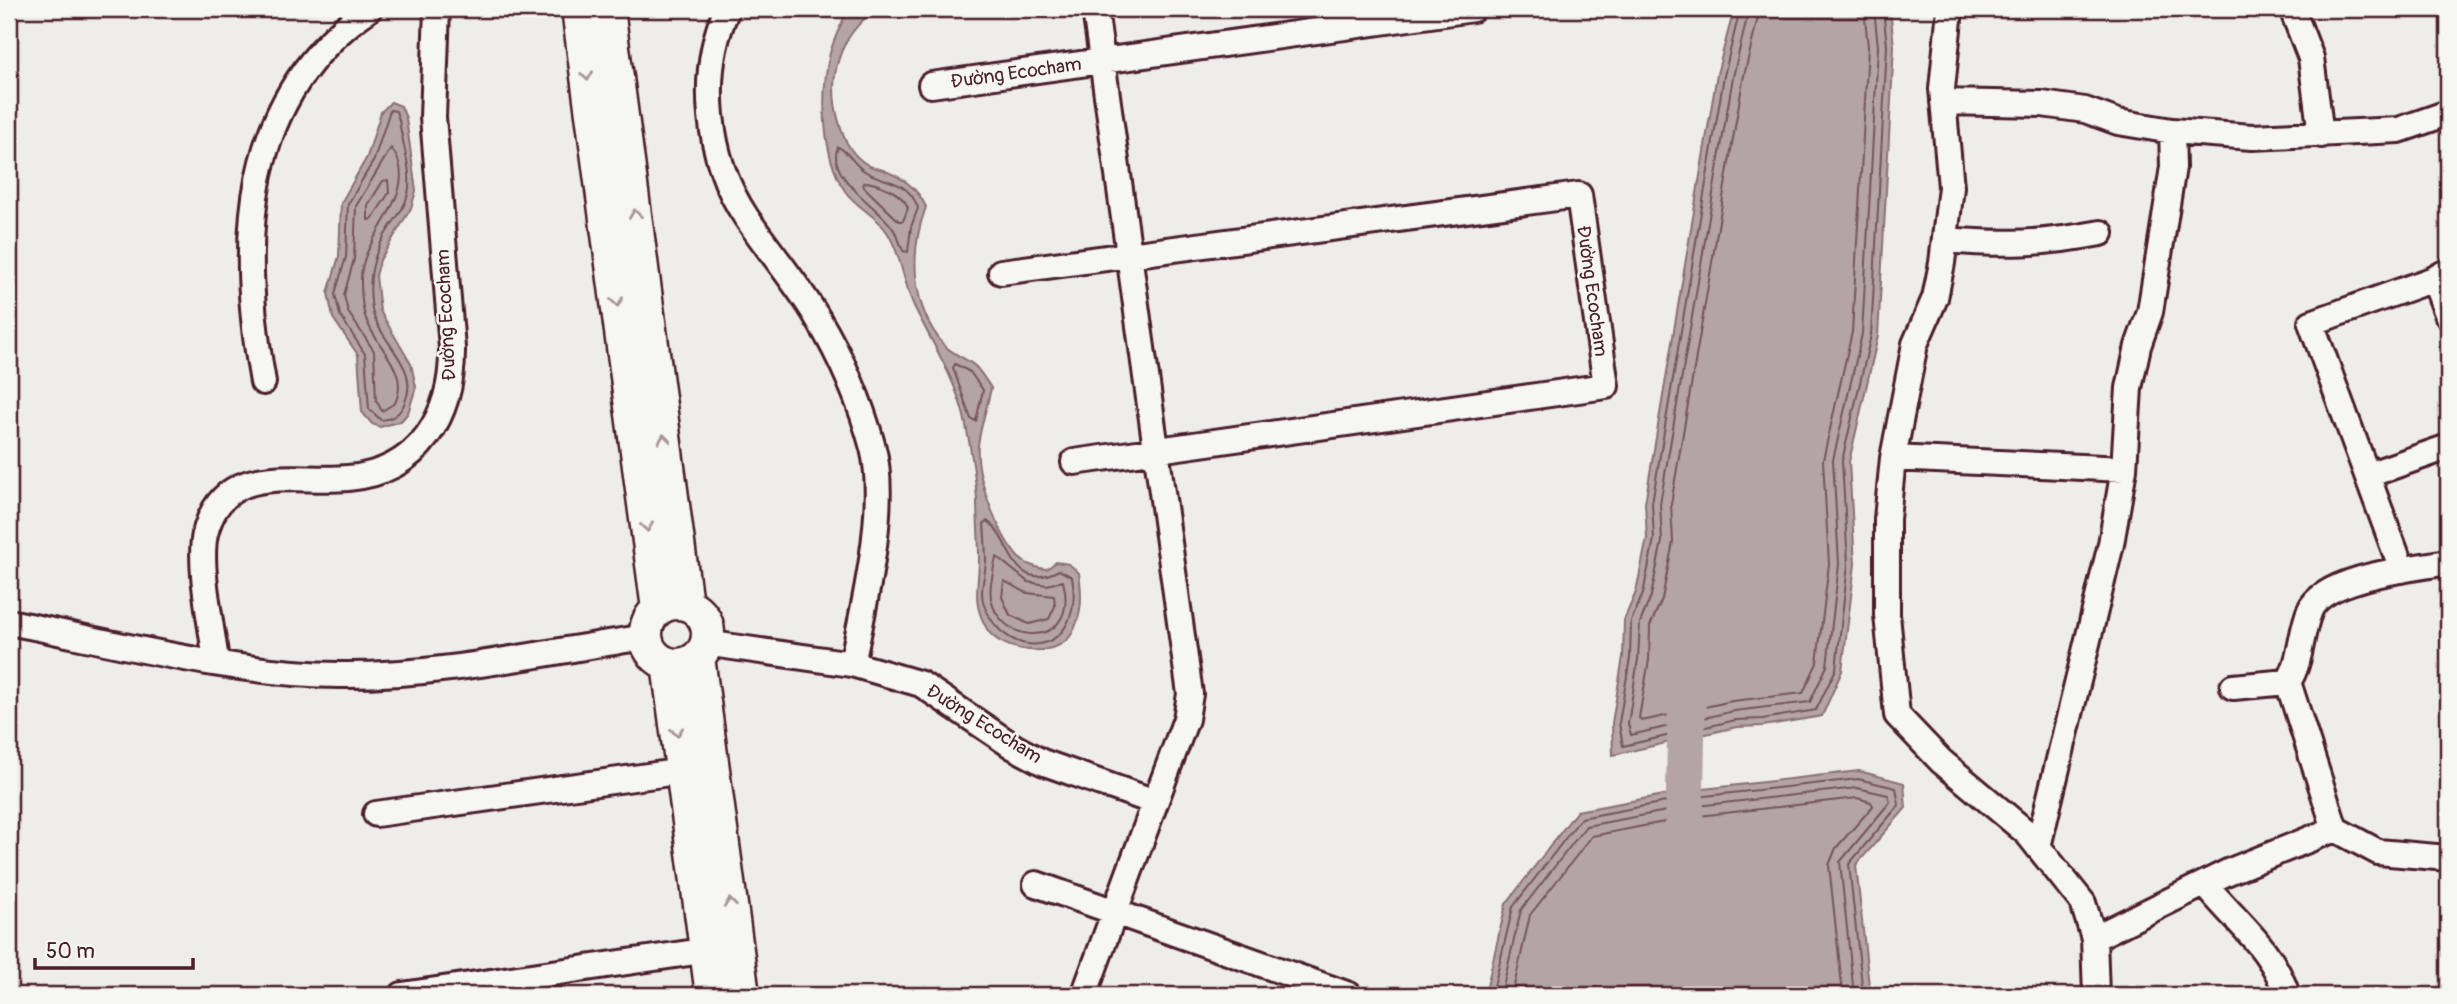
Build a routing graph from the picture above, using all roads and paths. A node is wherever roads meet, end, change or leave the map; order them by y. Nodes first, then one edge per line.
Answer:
1 (369, 9) edge
2 (436, 9) edge
3 (578, 9) edge
4 (608, 9) edge
5 (727, 9) edge
6 (1095, 9) edge
7 (1473, 9) edge
8 (1950, 9) edge
9 (2292, 9) edge
10 (1101, 61) junction
11 (931, 85) dead end
12 (1943, 96) junction
13 (2448, 114) edge
14 (2172, 131) junction
15 (2321, 135) junction
16 (2101, 233) dead end
17 (1945, 240) junction
18 (1128, 254) junction
19 (1001, 272) dead end
20 (2441, 275) edge
21 (2448, 316) edge
22 (263, 382) dead end
23 (2448, 447) edge
24 (1156, 451) junction
25 (1893, 458) junction
26 (1074, 462) dead end
27 (2124, 469) junction
28 (2368, 475) junction
29 (2448, 562) edge
30 (2402, 570) junction
31 (663, 617) junction
32 (9, 622) edge
33 (695, 655) junction
34 (216, 661) junction
35 (852, 664) junction
36 (2288, 682) junction
37 (2233, 687) dead end
38 (713, 767) junction
39 (682, 771) junction
40 (1155, 802) junction
41 (376, 814) dead end
42 (2335, 829) junction
43 (2038, 847) junction
44 (2448, 858) edge
45 (1036, 884) dead end
46 (2205, 884) junction
47 (1114, 911) junction
48 (2094, 938) junction
49 (721, 948) junction
50 (402, 995) edge
51 (712, 995) edge
52 (743, 995) edge
53 (1084, 995) edge
54 (1349, 995) edge
55 (2096, 995) edge
56 (2287, 995) edge

1 - 22 street
2 - 34 street, Đường Ecocham
3 -> 31 street
31 -> 4 street
5 - 35 street
6 - 10 street, Đường Ecocham
7 - 10 street, Đường Ecocham
8 - 12 street
9 - 15 street
10 - 11 street, Đường Ecocham
10 - 18 street, Đường Ecocham
12 - 14 street
12 - 17 street
13 - 15 street
14 - 15 street
14 - 27 street
16 - 17 street
17 - 25 street
18 - 19 street, Đường Ecocham
18 - 24 street, Đường Ecocham
18 - 24 street, Đường Ecocham
20 - 21 street
20 - 28 street
23 - 28 street
24 - 26 street, Đường Ecocham
24 - 40 street, Đường Ecocham
25 - 27 street
25 - 43 street
27 - 43 street
28 - 30 street
29 - 30 street
30 - 36 street
31 - 33 street
31 - 33 street
31 - 34 street
32 - 34 street
33 - 35 street, Đường Ecocham
33 - 38 street
33 -> 39 street
35 - 40 street, Đường Ecocham
36 - 37 street
36 - 42 street
38 - 39 street
49 -> 38 street
39 - 41 street
39 - 49 street
40 - 47 street, Đường Ecocham
42 - 44 street
42 - 46 street
43 - 48 street
45 - 47 street
46 - 48 street
46 - 56 street
47 - 53 street, Đường Ecocham
47 - 54 street
48 - 55 street
49 - 50 street
49 - 51 street
49 - 52 street

